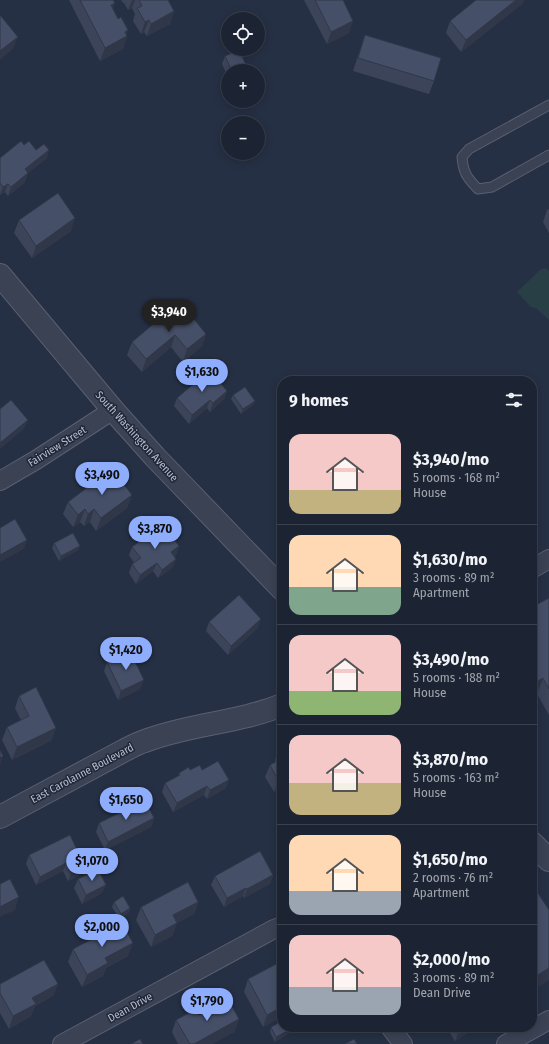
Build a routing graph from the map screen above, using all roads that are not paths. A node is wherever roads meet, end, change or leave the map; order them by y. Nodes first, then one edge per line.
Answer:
1 (549, 105) edge
2 (549, 155) edge
3 (0, 275) edge
4 (113, 410) junction
5 (0, 481) edge
6 (549, 559) edge
7 (537, 566) edge
8 (277, 584) edge
9 (277, 707) edge
10 (0, 817) edge
11 (537, 848) edge
12 (549, 860) edge
13 (277, 928) edge
14 (549, 1020) edge
15 (537, 1027) edge
16 (394, 1032) edge
17 (528, 1032) edge
18 (62, 1044) edge
19 (403, 1044) edge
20 (506, 1044) edge

1 - 2 lane
3 - 4 street, South Washington Avenue
4 - 5 street, Fairview Street
4 - 8 street, South Washington Avenue
6 - 7 street
9 - 10 street, East Carolanne Boulevard
11 - 12 street
13 - 18 street, Dean Drive
14 - 15 street
16 - 19 street
17 - 20 street

